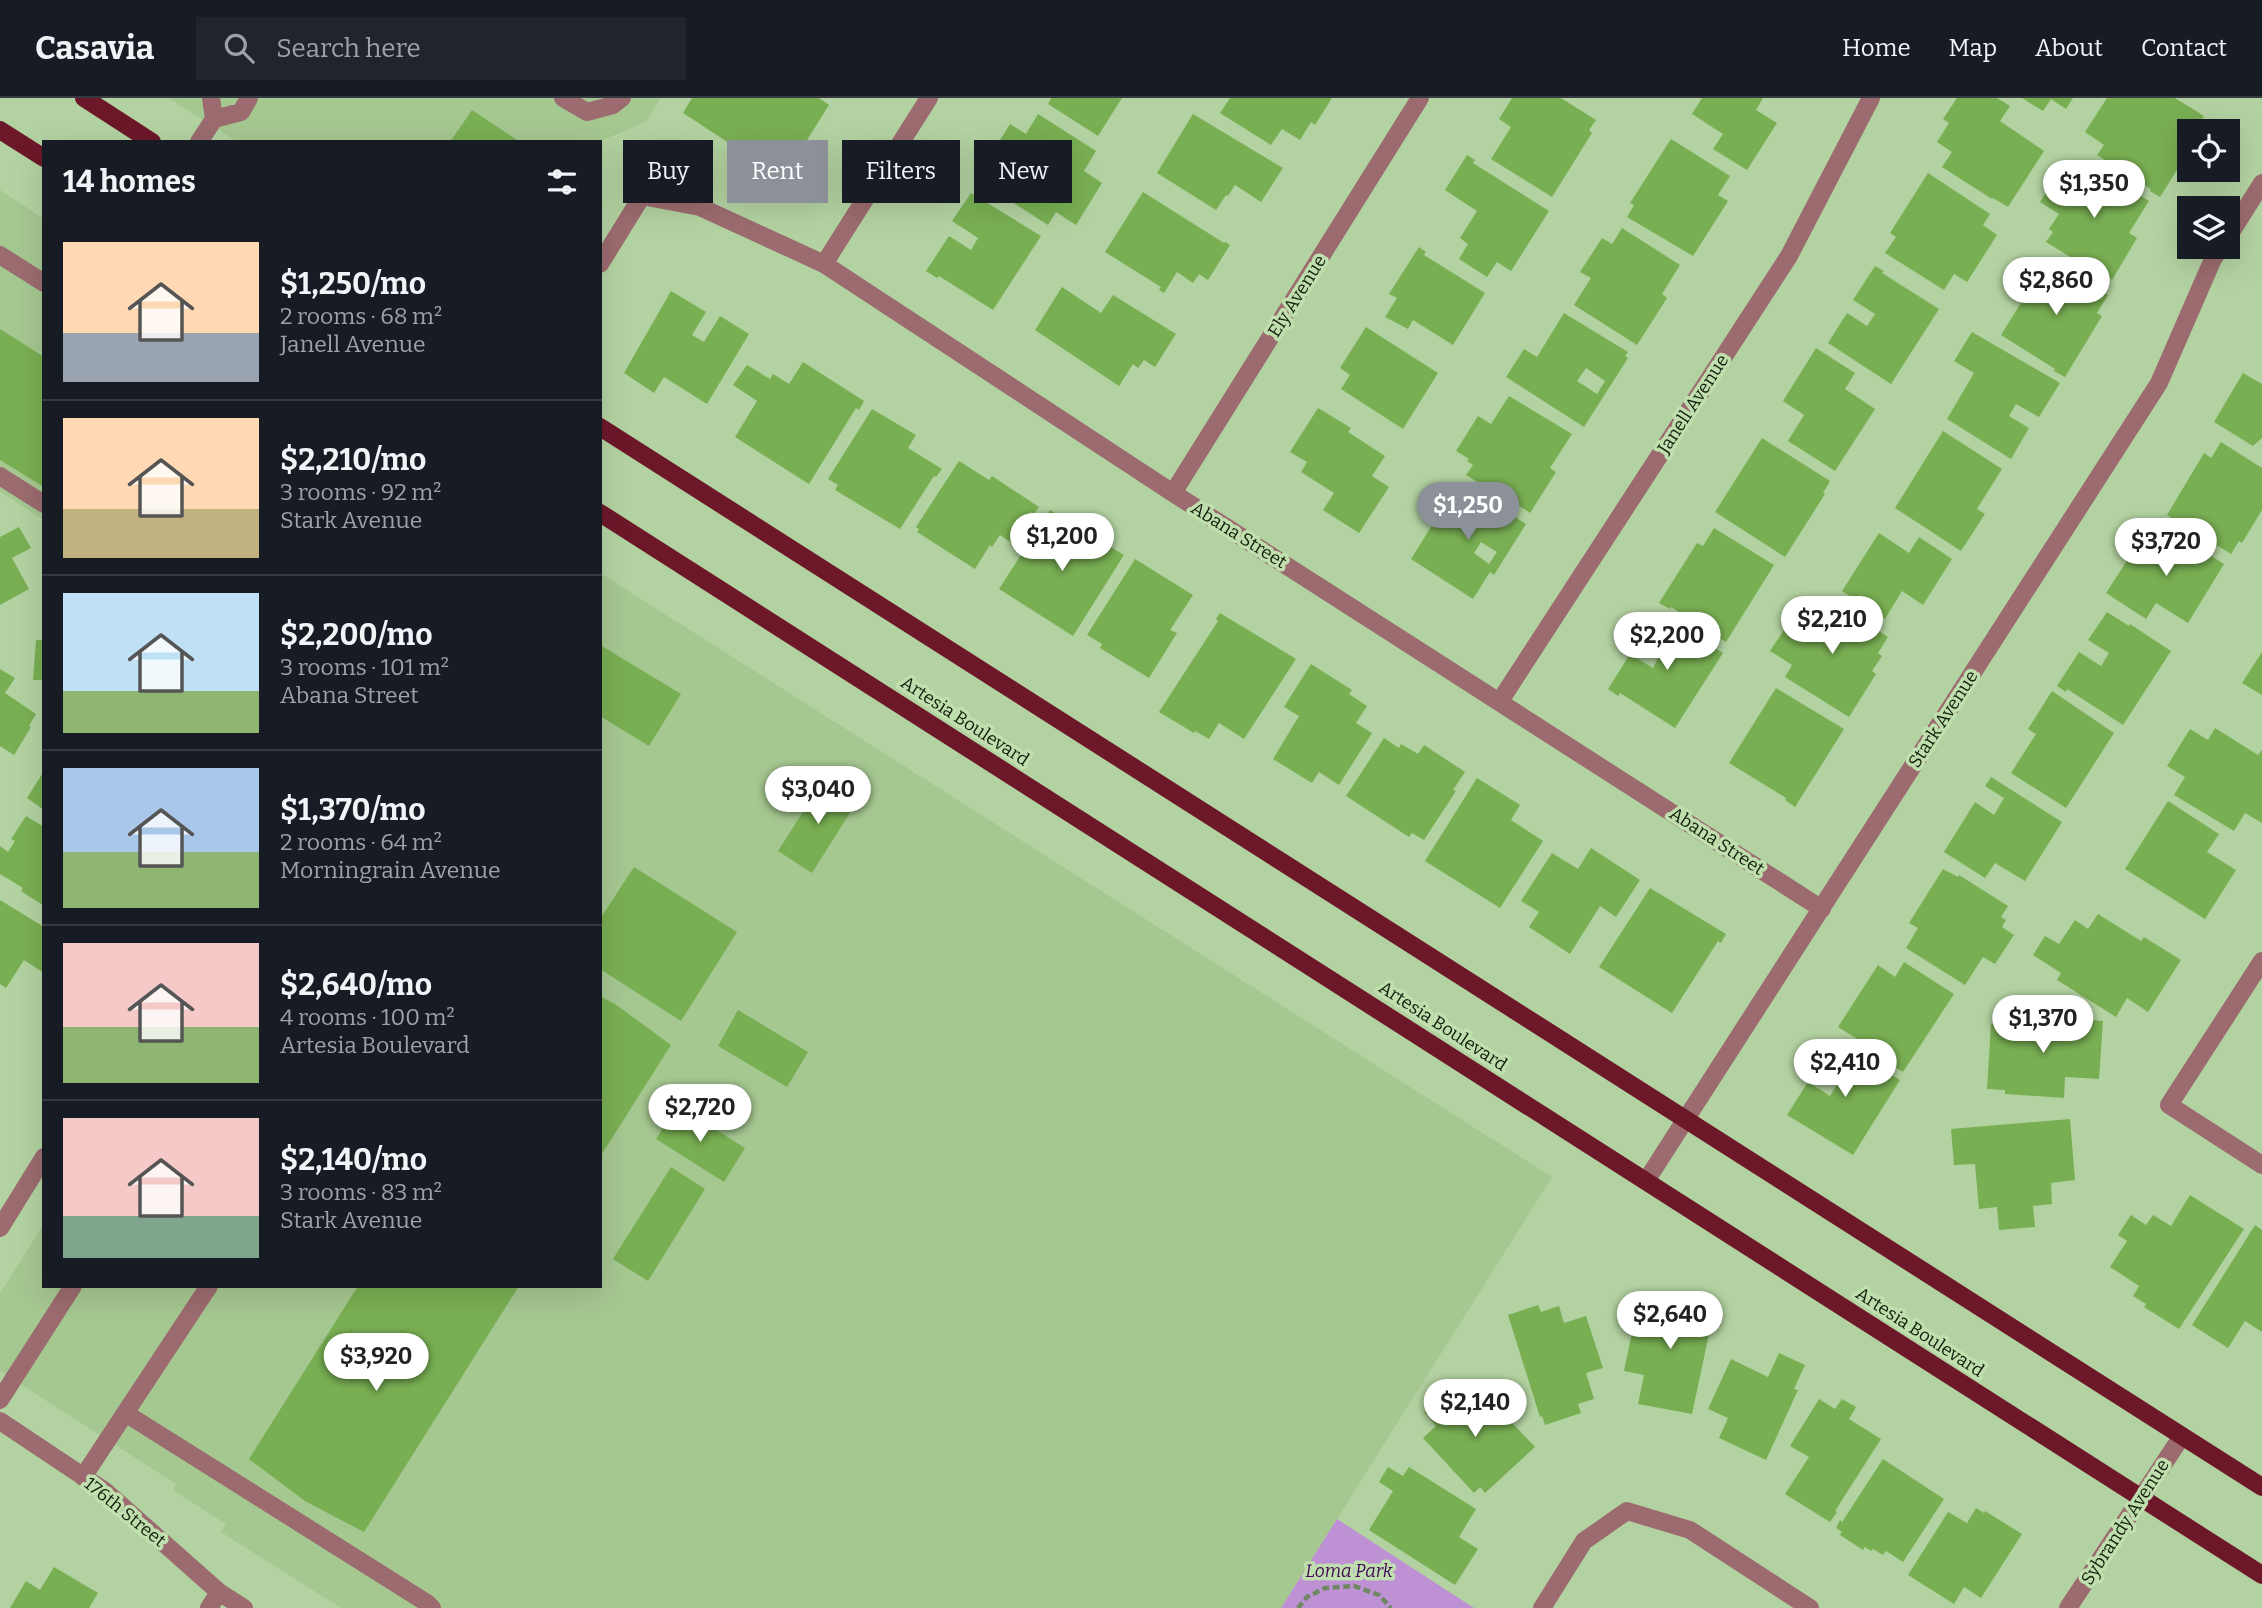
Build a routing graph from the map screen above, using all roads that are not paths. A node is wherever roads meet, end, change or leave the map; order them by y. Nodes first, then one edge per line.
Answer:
1 (84, 98) edge
2 (211, 98) edge
3 (249, 98) edge
4 (563, 98) edge
5 (622, 98) edge
6 (929, 98) edge
7 (1420, 98) edge
8 (1871, 98) edge
9 (214, 118) junction
10 (0, 130) edge
11 (149, 140) edge
12 (200, 140) edge
13 (42, 157) edge
14 (2262, 183) edge
15 (2240, 218) edge
16 (0, 255) edge
17 (2213, 259) edge
18 (602, 261) edge
19 (824, 264) junction
20 (42, 282) edge
21 (602, 428) edge
22 (0, 476) edge
23 (1173, 493) junction
24 (42, 503) edge
25 (602, 514) edge
26 (1500, 701) junction
27 (1822, 909) junction
28 (2262, 961) edge
29 (1686, 1119) junction
30 (42, 1160) edge
31 (2262, 1165) edge
32 (1646, 1181) junction
33 (0, 1228) edge
34 (72, 1288) edge
35 (208, 1288) edge
36 (0, 1400) edge
37 (125, 1413) junction
38 (0, 1422) edge
39 (2182, 1436) junction
40 (83, 1477) junction
41 (2262, 1487) edge
42 (2141, 1497) junction
43 (2262, 1575) edge
44 (219, 1592) junction
45 (209, 1608) edge
46 (244, 1608) edge
47 (432, 1608) edge
48 (1542, 1608) edge
49 (1810, 1608) edge
50 (2068, 1608) edge

1 - 11 main road
2 - 9 street
3 - 9 street
4 - 5 street
6 - 19 street
7 - 23 street, Ely Avenue
8 - 26 street, Janell Avenue
9 - 12 street
10 - 13 main road
14 - 15 street
16 - 20 street
17 - 27 street, Stark Avenue
18 - 19 street, Abana Street
19 - 23 street, Abana Street
21 - 29 main road
22 - 24 street
23 - 26 street, Abana Street
25 - 32 main road, Artesia Boulevard
26 - 27 street, Abana Street
27 - 29 street, Stark Avenue
28 - 31 street
29 - 32 street, Stark Avenue
29 - 39 main road
30 - 33 street
32 - 42 main road, Artesia Boulevard
34 - 36 street
35 - 37 street
37 - 40 street
37 - 47 street
38 - 40 street, 176th Street
39 - 41 main road
39 - 42 street, Sybrandy Avenue
40 - 44 street, 176th Street
42 - 43 main road, Artesia Boulevard
42 - 50 street, Sybrandy Avenue
44 - 45 street
44 - 46 street, 176th Street
48 - 49 street

